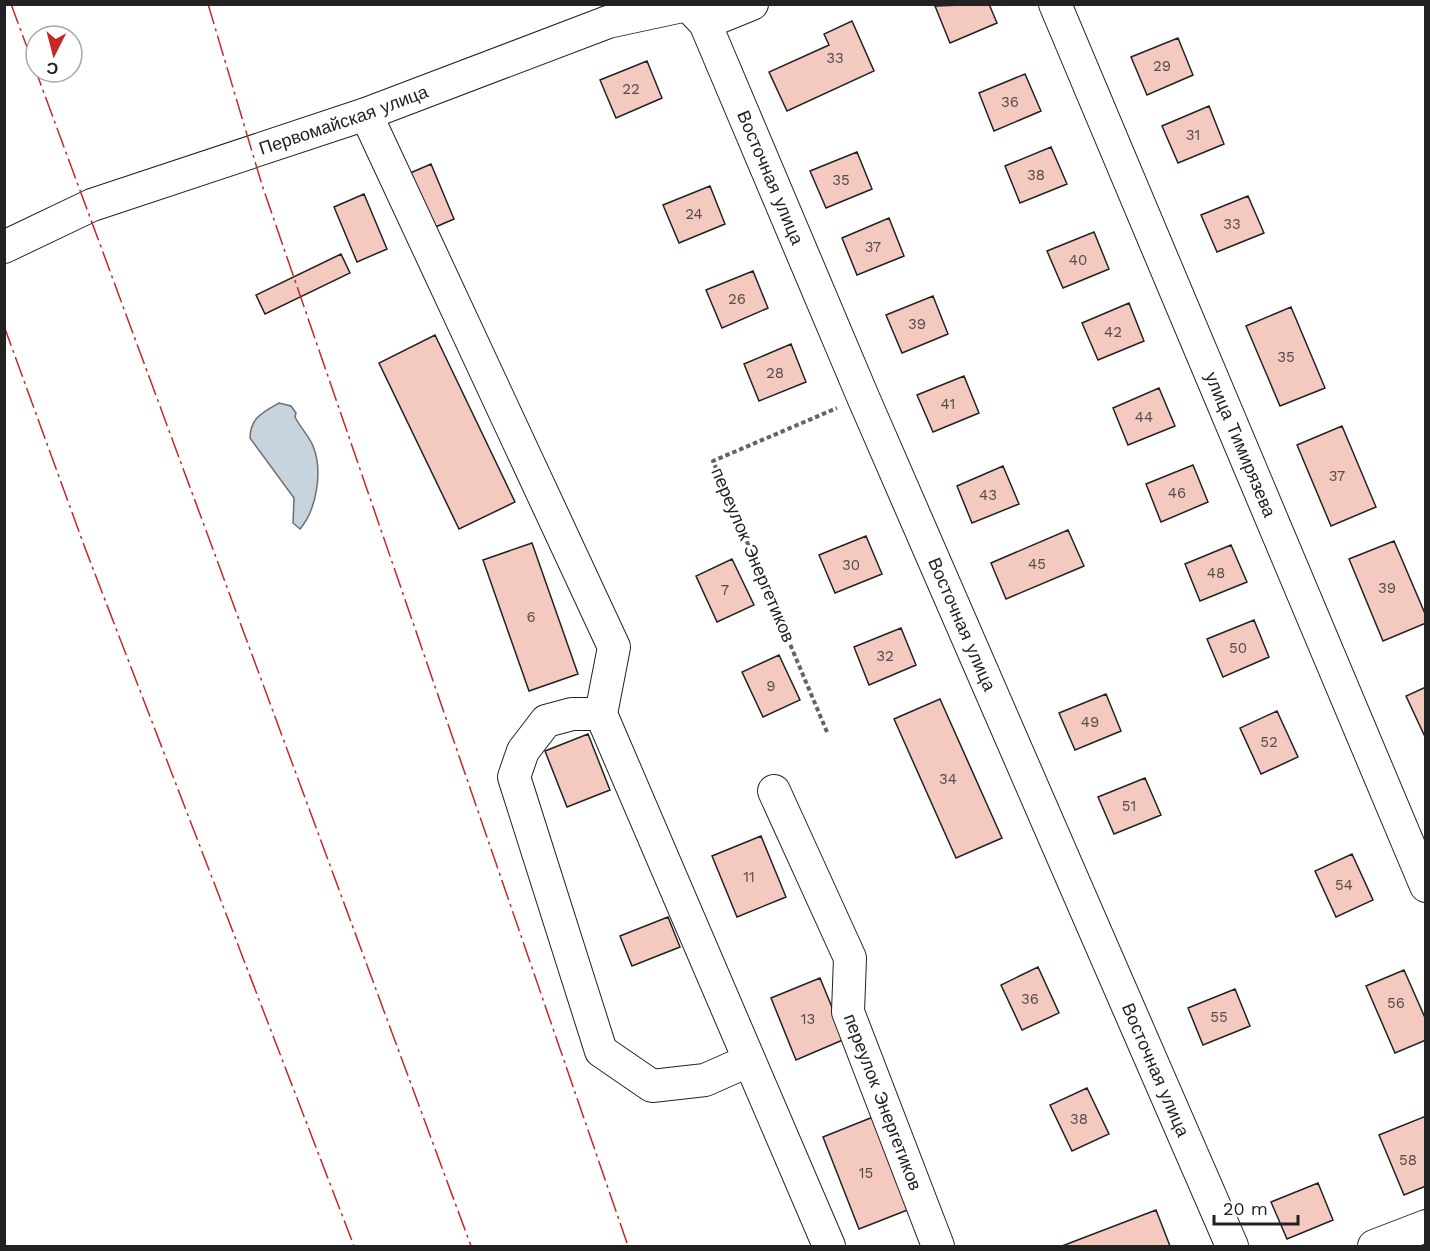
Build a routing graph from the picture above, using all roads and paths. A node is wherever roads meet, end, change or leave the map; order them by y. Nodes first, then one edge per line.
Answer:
1 (752, 4) edge
2 (1055, 4) edge
3 (693, 11) edge
4 (366, 114) junction
5 (4, 247) edge
6 (863, 397) junction
7 (601, 714) junction
8 (827, 732) dead end
9 (774, 790) dead end
10 (1425, 886) edge
11 (748, 1062) junction
12 (1425, 1226) edge
13 (828, 1246) edge
14 (938, 1246) edge
15 (1232, 1246) edge
16 (1374, 1246) edge

1 - 3 street, Первомайская улица
2 - 10 street, улица Тимирязева
3 - 4 street, Первомайская улица
3 - 6 street, Восточная улица
4 - 5 street, Первомайская улица
4 - 7 street
6 - 8 path, переулок Энергетиков
6 - 15 street, Восточная улица
7 - 11 street
7 - 11 street
9 - 14 street, переулок Энергетиков
11 - 13 street
12 - 16 street

